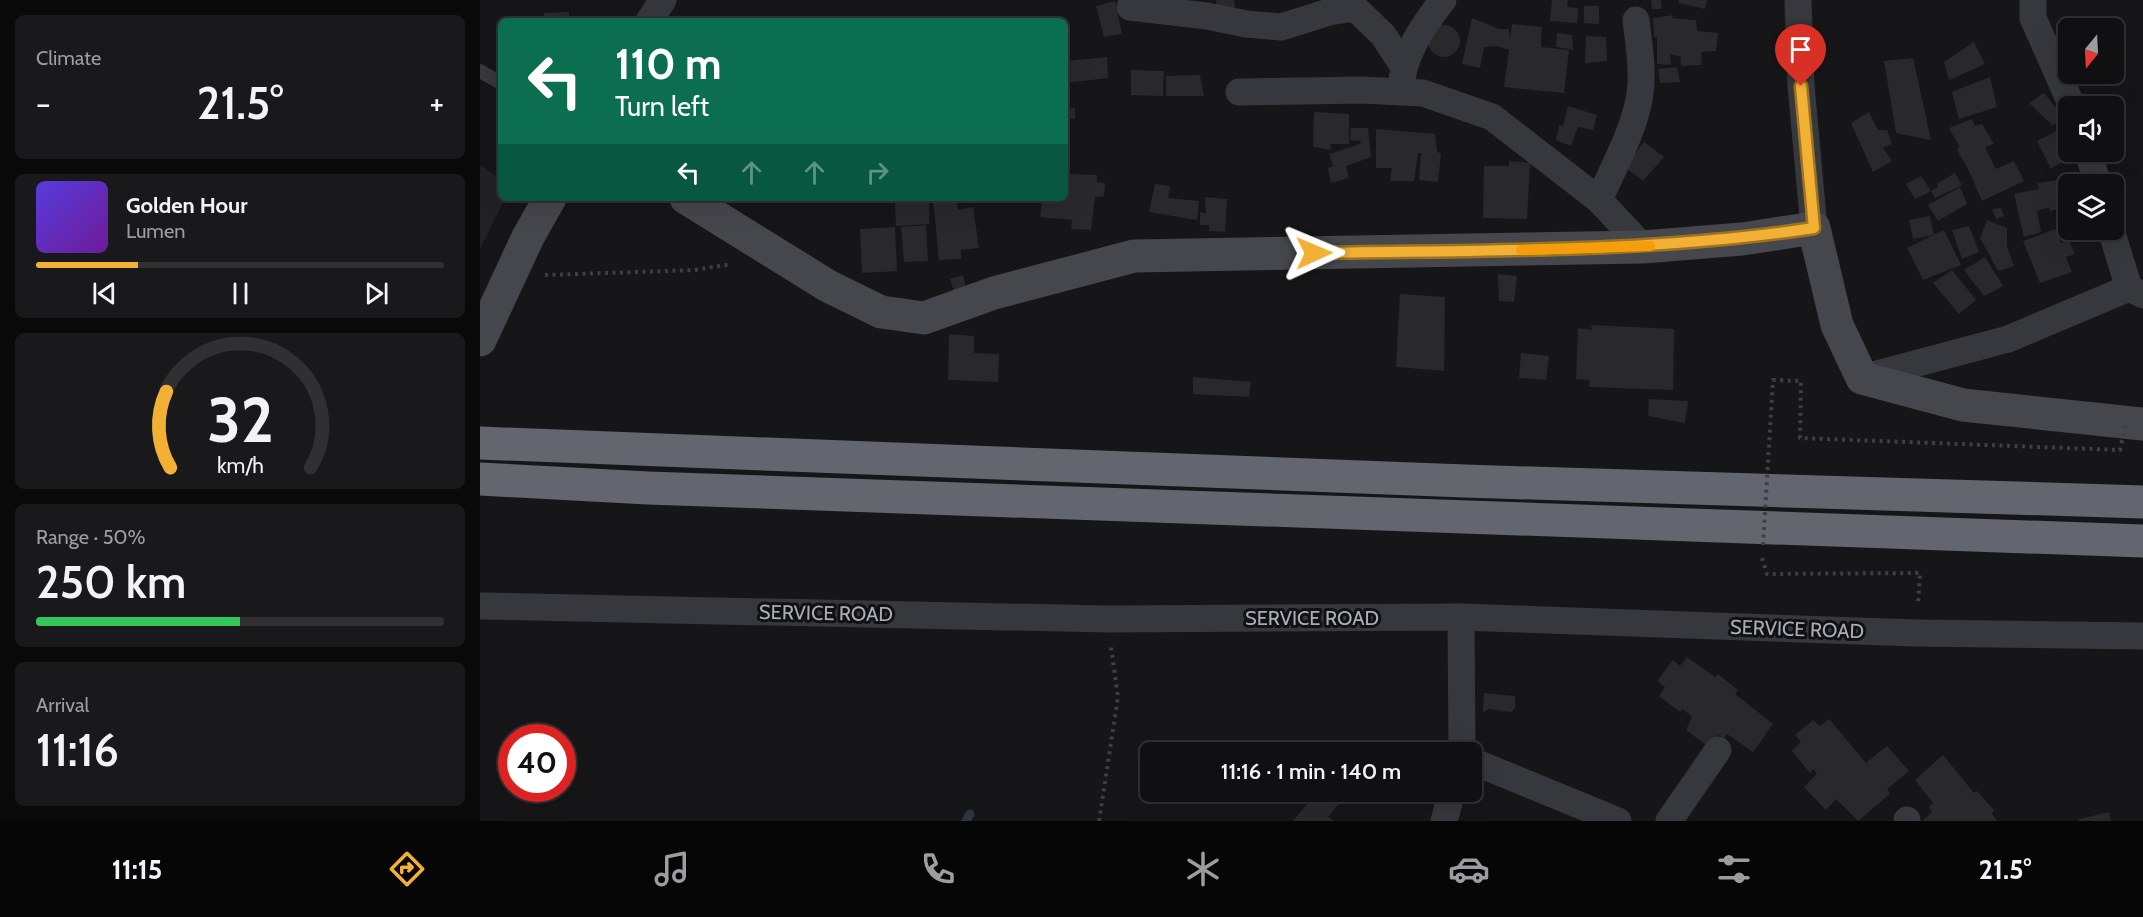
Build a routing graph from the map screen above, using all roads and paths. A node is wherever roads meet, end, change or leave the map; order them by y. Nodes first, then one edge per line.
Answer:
1 (663, 0) edge
2 (1797, 0) edge
3 (2033, 0) edge
4 (1437, 3) edge
5 (1354, 4) edge
6 (1130, 6) dead end
7 (651, 18) edge
8 (1636, 20) dead end
9 (480, 71) edge
10 (1403, 79) junction
11 (498, 81) edge
12 (1239, 92) dead end
13 (2068, 96) edge
14 (1599, 200) junction
15 (548, 201) edge
16 (691, 201) edge
17 (1814, 228) junction
18 (2115, 240) edge
19 (1643, 247) junction
20 (780, 257) junction
21 (509, 278) junction
22 (2136, 292) edge
23 (480, 340) edge
24 (1862, 378) junction
25 (2135, 424) edge
26 (480, 443) edge
27 (480, 479) edge
28 (2143, 502) edge
29 (2143, 541) edge
30 (480, 606) edge
31 (1461, 617) junction
32 (1107, 619) junction
33 (1916, 633) junction
34 (2143, 636) edge
35 (1462, 742) edge
36 (1718, 750) dead end
37 (1482, 765) edge
38 (1449, 802) edge
39 (1099, 821) edge
40 (1444, 821) edge
41 (1618, 821) edge
42 (1669, 821) edge

1 - 7 street
2 - 17 street
3 - 13 street
4 - 10 street
5 - 6 street
5 - 10 street
8 - 14 street
9 - 11 lane
10 - 12 street
10 - 14 street
14 - 19 street
15 - 21 street
16 - 20 street
17 - 19 street
17 - 24 street
18 - 22 street
19 - 20 street
20 - 21 path
21 - 23 street
22 - 24 street
24 - 25 street
25 - 33 path, bridge
26 - 28 highway
27 - 29 highway
30 - 32 street, SERVICE ROAD
31 - 32 street, SERVICE ROAD
31 - 33 street, SERVICE ROAD
31 - 35 street
32 - 39 path
33 - 34 street, SERVICE ROAD
36 - 42 street
37 - 41 street
38 - 40 street

